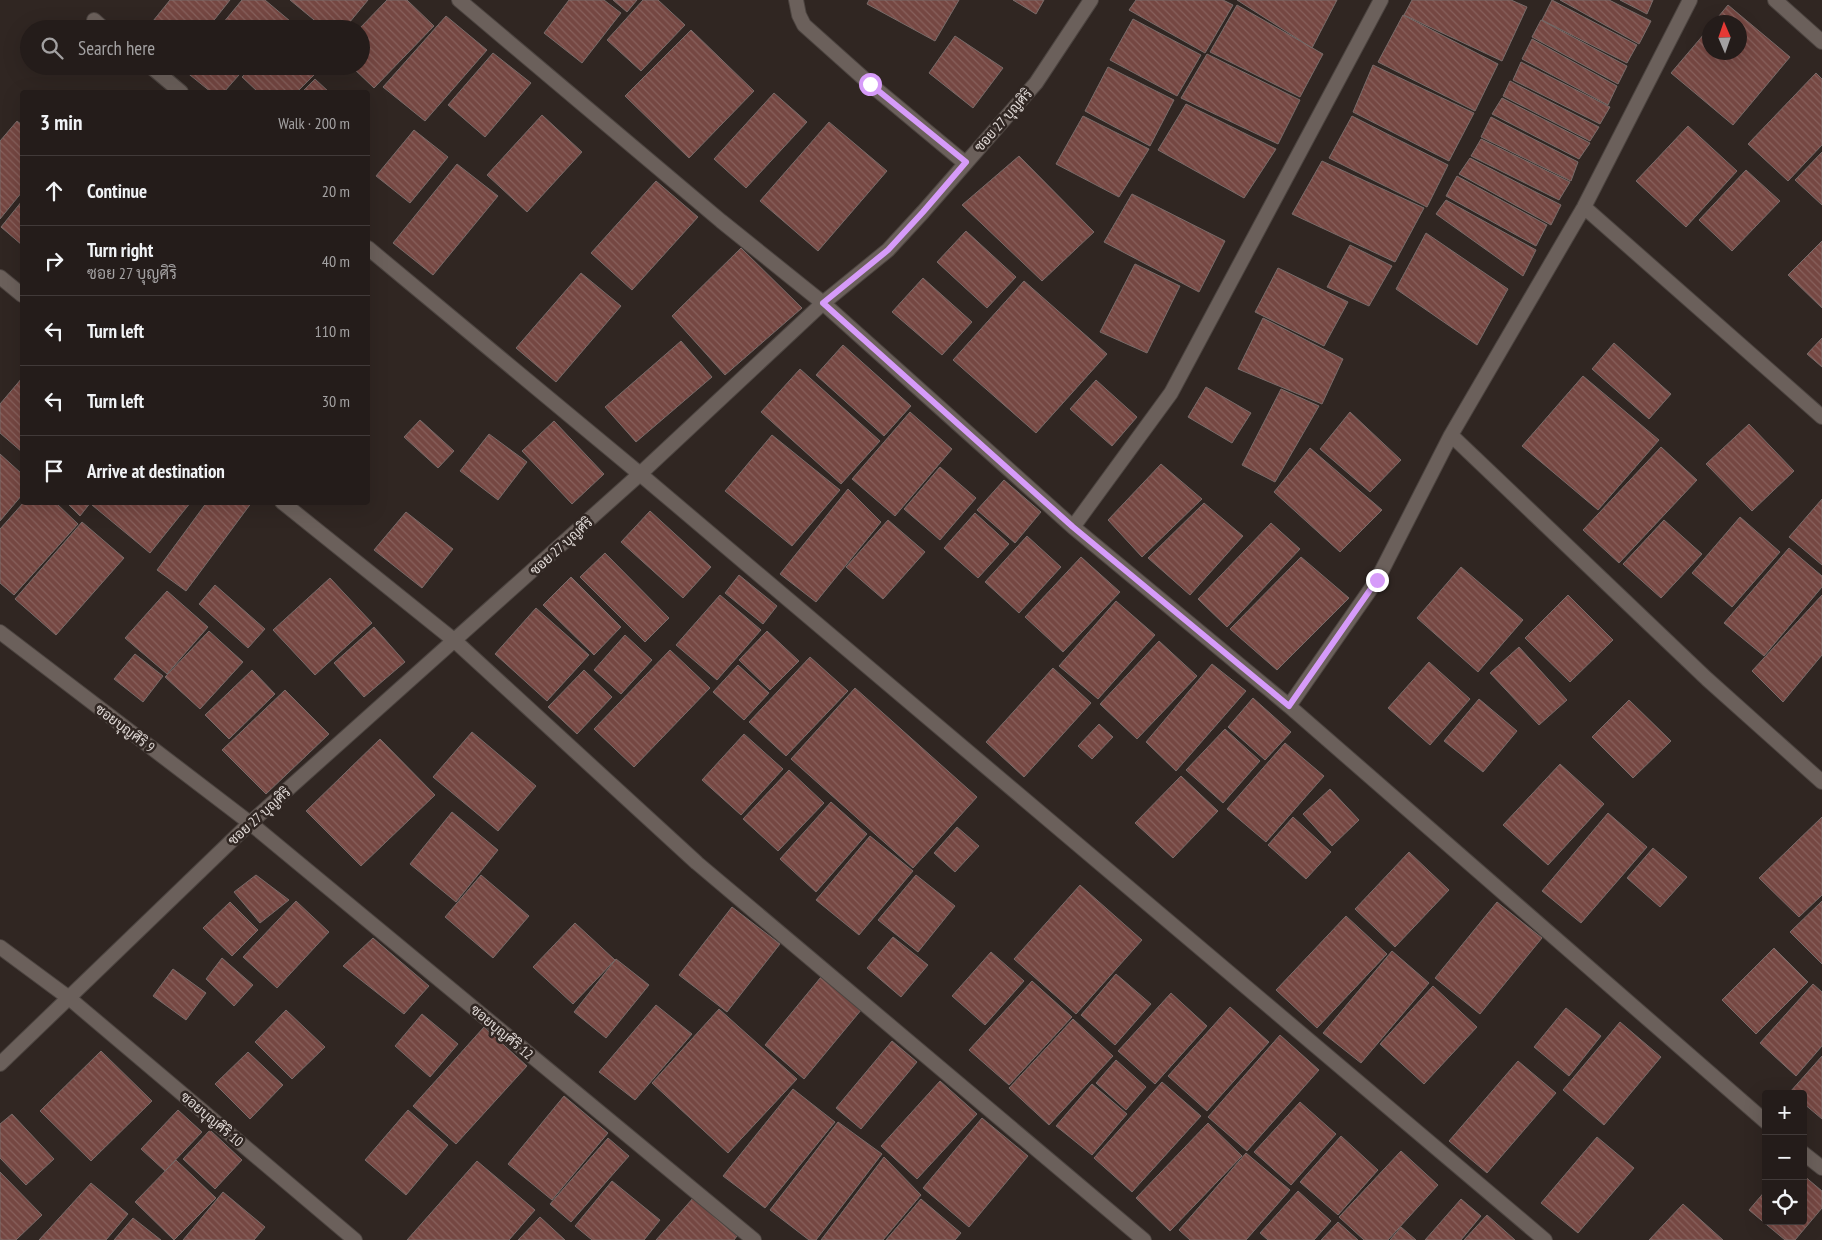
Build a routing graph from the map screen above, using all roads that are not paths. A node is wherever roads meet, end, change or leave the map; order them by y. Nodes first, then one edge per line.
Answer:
1 (459, 0) edge
2 (796, 0) edge
3 (1091, 0) edge
4 (1381, 0) edge
5 (1690, 0) edge
6 (1775, 0) edge
7 (1822, 42) edge
8 (161, 75) edge
9 (179, 90) edge
10 (966, 162) junction
11 (1584, 207) junction
12 (370, 250) edge
13 (0, 276) edge
14 (20, 292) edge
15 (823, 303) junction
16 (1822, 417) edge
17 (1451, 436) junction
18 (640, 474) junction
19 (286, 505) edge
20 (1073, 527) junction
21 (0, 632) edge
22 (456, 641) junction
23 (1289, 706) junction
24 (1822, 782) edge
25 (250, 823) junction
26 (0, 947) edge
27 (69, 998) junction
28 (0, 1064) edge
29 (1762, 1119) edge
30 (1807, 1156) edge
31 (1822, 1168) edge
32 (355, 1240) edge
33 (754, 1240) edge
34 (1144, 1240) edge
35 (1545, 1240) edge

1 - 15 street
2 - 10 street
3 - 10 street, ซอย 27 บุญศิริ
4 - 20 street
5 - 11 street
6 - 7 street
8 - 9 street
10 - 15 street, ซอย 27 บุญศิริ
11 - 16 street
11 - 17 street
12 - 18 street
13 - 14 street
15 - 18 street, ซอย 27 บุญศิริ
15 - 20 street
17 - 23 street
17 - 24 street
18 - 22 street, ซอย 27 บุญศิริ
18 - 35 street
19 - 22 street
20 - 23 street
21 - 25 street, ซอยบุญศิริ 9
22 - 25 street, ซอย 27 บุญศิริ
22 - 34 street
23 - 29 street
25 - 27 street, ซอย 27 บุญศิริ
25 - 33 street, ซอยบุญศิริ 12
26 - 27 street, ซอยบุญศิริ 10
27 - 28 street, ซอย 27 บุญศิริ
27 - 32 street, ซอยบุญศิริ 10
30 - 31 street

